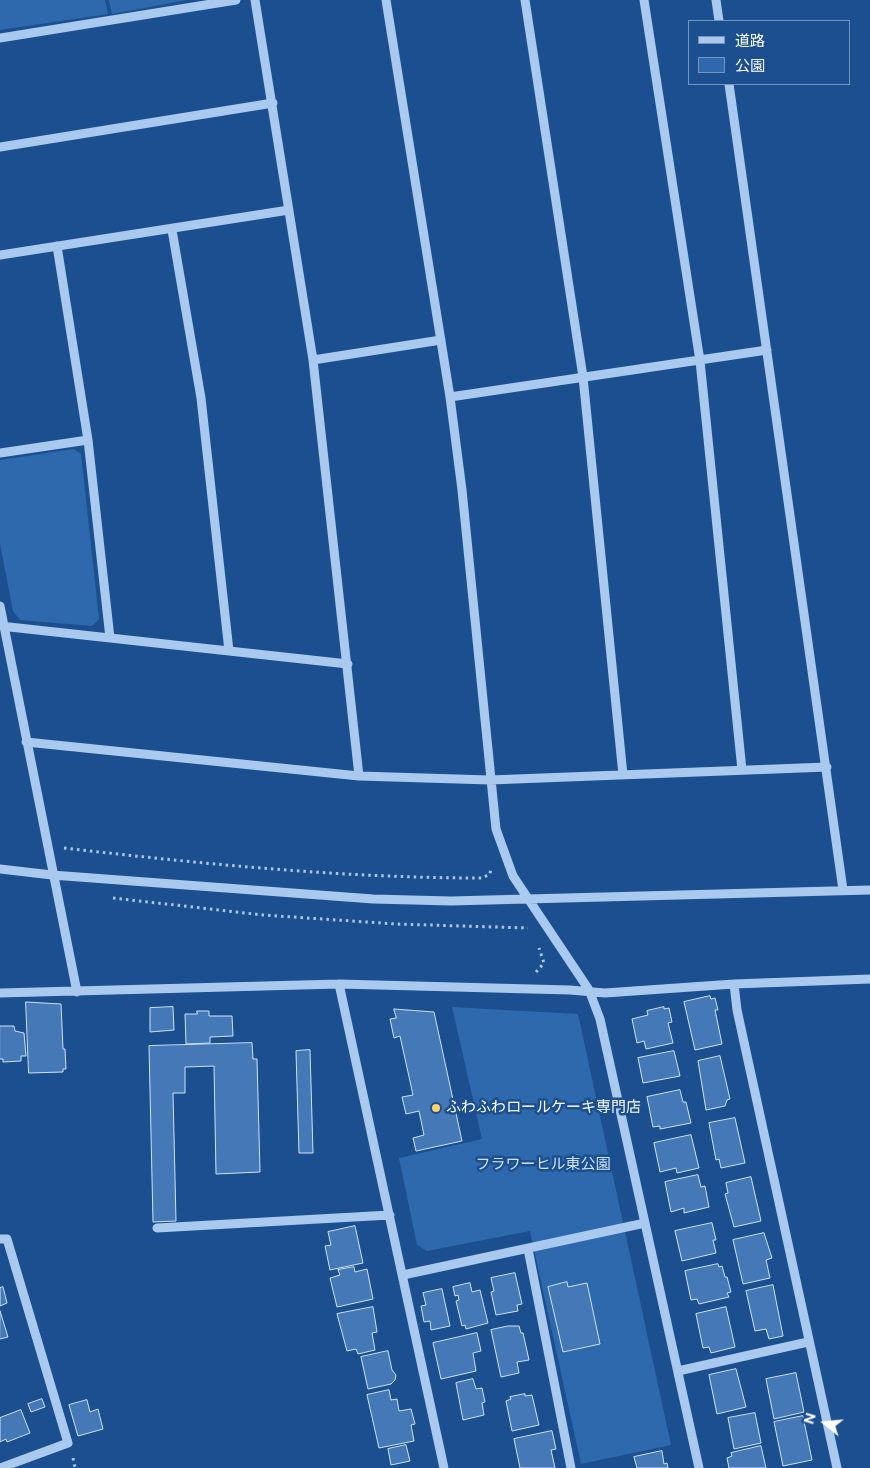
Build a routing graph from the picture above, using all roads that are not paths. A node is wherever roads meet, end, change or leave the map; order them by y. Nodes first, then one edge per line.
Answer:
1 (236, 0) edge
2 (255, 0) edge
3 (386, 0) edge
4 (525, 0) edge
5 (644, 0) edge
6 (716, 0) edge
7 (719, 20) edge
8 (0, 38) edge
9 (728, 85) edge
10 (273, 103) junction
11 (0, 147) edge
12 (289, 210) junction
13 (172, 230) junction
14 (58, 246) junction
15 (0, 255) edge
16 (441, 340) junction
17 (767, 350) junction
18 (313, 360) junction
19 (700, 361) junction
20 (583, 377) junction
21 (450, 397) junction
22 (88, 440) junction
23 (0, 453) edge
24 (0, 606) edge
25 (2, 627) edge
26 (110, 638) junction
27 (229, 650) junction
28 (348, 664) junction
29 (26, 742) junction
30 (827, 767) junction
31 (742, 770) junction
32 (359, 776) junction
33 (623, 776) junction
34 (490, 780) junction
35 (0, 869) edge
36 (52, 875) junction
37 (843, 890) junction
38 (870, 890) edge
39 (526, 900) junction
40 (870, 980) edge
41 (338, 984) junction
42 (734, 984) junction
43 (589, 990) junction
44 (77, 992) junction
45 (0, 993) edge
46 (390, 1215) junction
47 (644, 1222) junction
48 (157, 1228) dead end
49 (0, 1239) edge
50 (528, 1249) junction
51 (403, 1275) junction
52 (808, 1342) junction
53 (678, 1371) junction
54 (0, 1468) edge
55 (444, 1468) edge
56 (571, 1468) edge
57 (699, 1468) edge
58 (837, 1468) edge

1 - 8 street
2 - 10 street
3 - 16 street
4 - 20 street
5 - 19 street
6 - 7 street
9 - 17 street
10 - 11 street
10 - 12 street
12 - 13 street
12 - 18 street
13 - 14 street
13 - 27 street
14 - 15 street
14 - 22 street
16 - 18 street
16 - 21 street
17 - 19 street
17 - 30 street
18 - 28 street
19 - 20 street
19 - 31 street
20 - 21 street
20 - 33 street
21 - 34 street
22 - 23 street
22 - 26 street
24 - 25 street
25 - 26 street
25 - 29 street
26 - 27 street
27 - 28 street
28 - 32 street
29 - 32 street
29 - 36 street
30 - 31 street
30 - 37 street
31 - 33 street
32 - 34 street
33 - 34 street
34 - 39 street
35 - 36 street
36 - 39 street
36 - 44 street
37 - 38 street
37 - 39 street
39 - 43 street
40 - 42 street
41 - 43 street
41 - 44 street
41 - 46 street
42 - 43 street
42 - 52 street
43 - 47 street
44 - 45 street
46 - 48 street
46 - 51 street
47 - 50 street
47 - 53 street
49 - 54 street
50 - 51 street
50 - 56 street
51 - 55 street
52 - 53 street
52 - 58 street
53 - 57 street

